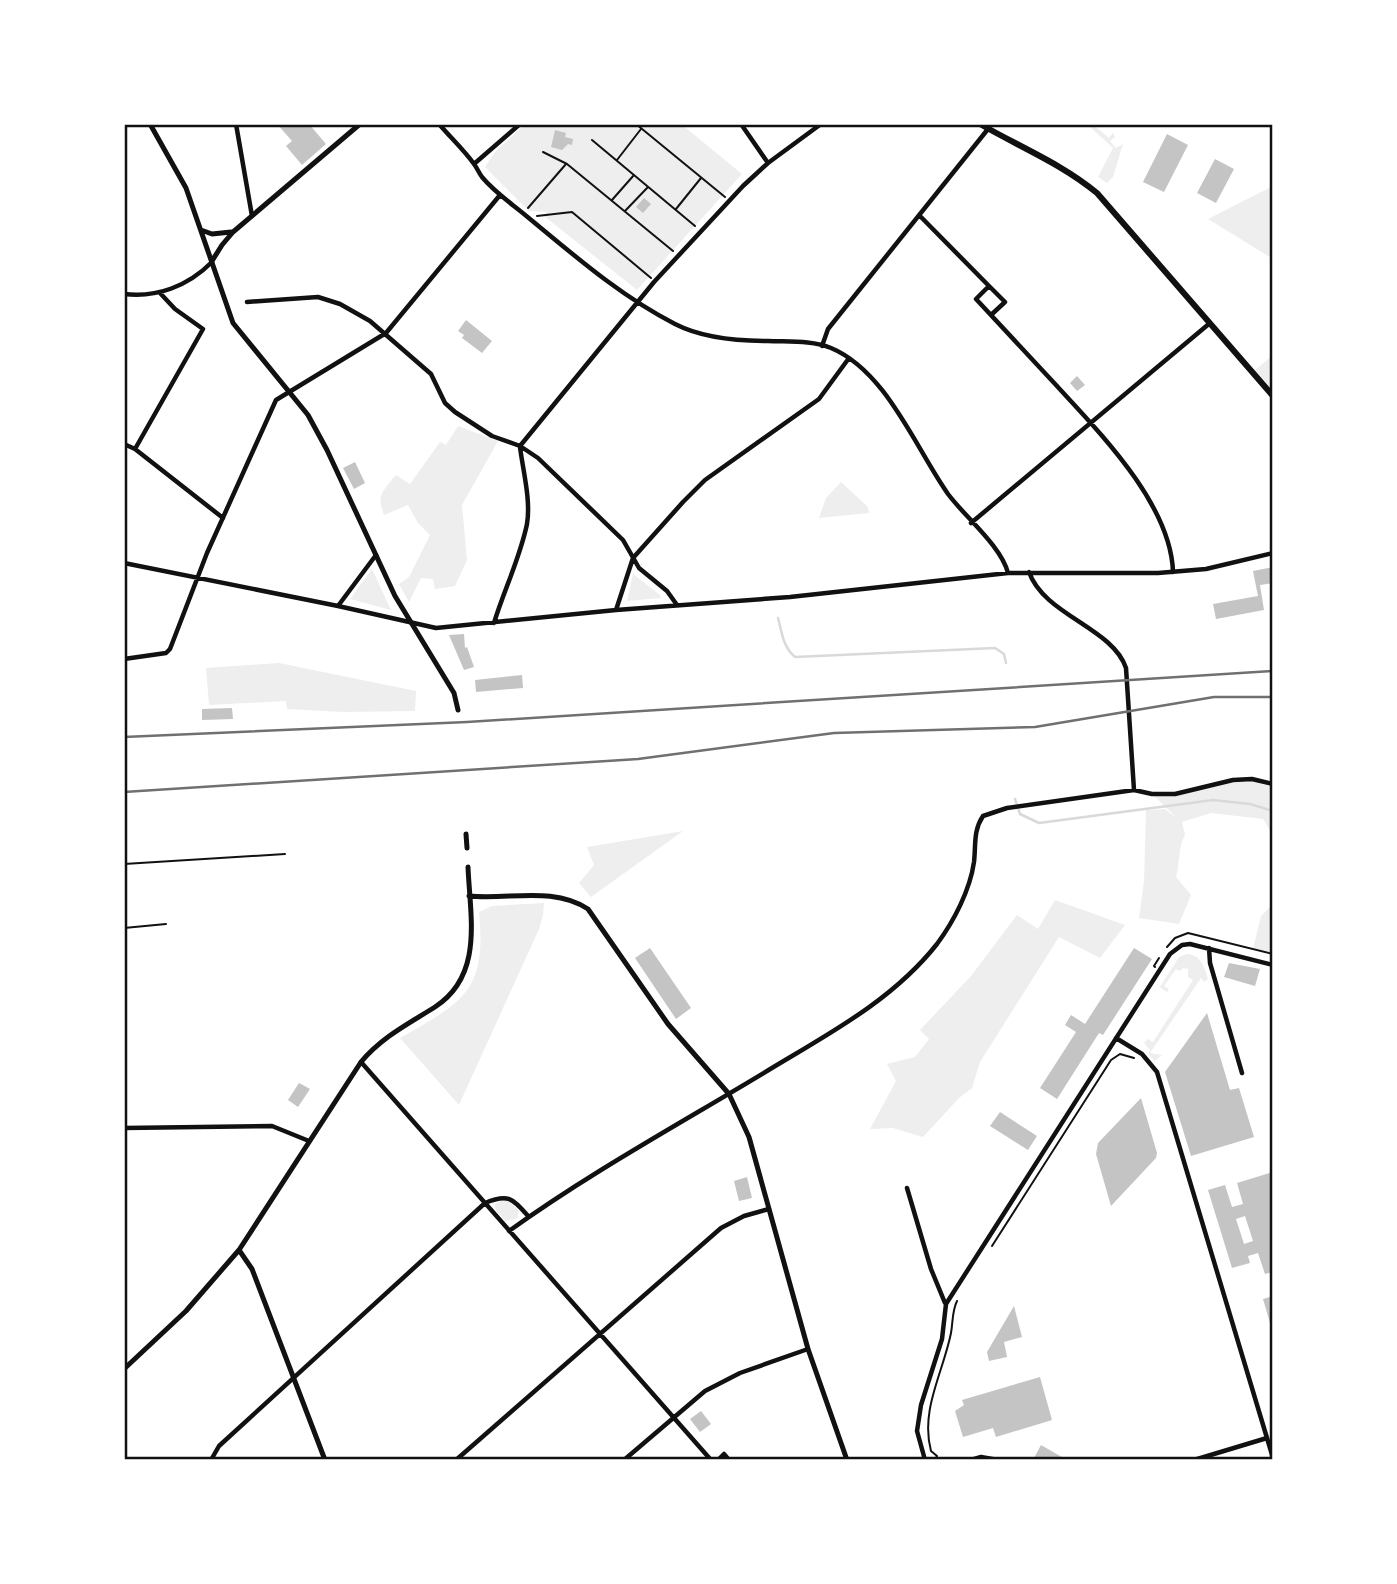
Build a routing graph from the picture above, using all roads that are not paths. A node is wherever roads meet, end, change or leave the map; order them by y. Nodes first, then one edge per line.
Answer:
1 (150, 124) edge
2 (236, 124) edge
3 (360, 124) edge
4 (439, 124) edge
5 (520, 124) edge
6 (741, 124) edge
7 (821, 124) edge
8 (980, 124) edge
9 (988, 129) junction
10 (768, 163) junction
11 (474, 164) junction
12 (500, 195) junction
13 (919, 215) junction
14 (252, 217) junction
15 (201, 230) junction
16 (233, 232) junction
17 (212, 261) junction
18 (989, 286) junction
19 (160, 293) junction
20 (124, 294) edge
21 (247, 302) dead end
22 (639, 304) junction
23 (991, 315) junction
24 (1210, 323) junction
25 (386, 333) junction
26 (822, 345) junction
27 (849, 358) junction
28 (289, 391) junction
29 (1273, 396) edge
30 (1090, 422) junction
31 (124, 444) edge
32 (520, 446) junction
33 (135, 449) junction
34 (223, 518) junction
35 (971, 523) junction
36 (1273, 553) edge
37 (376, 555) junction
38 (633, 558) junction
39 (124, 564) edge
40 (1028, 572) junction
41 (1173, 572) junction
42 (1008, 573) junction
43 (197, 578) junction
44 (338, 606) junction
45 (677, 606) junction
46 (616, 610) junction
47 (494, 623) junction
48 (412, 624) junction
49 (124, 659) edge
50 (458, 710) dead end
51 (1273, 784) edge
52 (1134, 790) junction
53 (466, 834) dead end
54 (467, 848) dead end
55 (285, 854) dead end
56 (124, 864) edge
57 (468, 867) dead end
58 (469, 896) junction
59 (166, 924) dead end
60 (124, 928) edge
61 (1209, 948) junction
62 (1273, 965) edge
63 (1116, 1038) junction
64 (360, 1062) junction
65 (1242, 1073) dead end
66 (729, 1094) junction
67 (124, 1128) edge
68 (309, 1141) junction
69 (907, 1188) dead end
70 (485, 1203) junction
71 (769, 1209) junction
72 (529, 1217) junction
73 (509, 1231) junction
74 (239, 1250) junction
75 (946, 1304) junction
76 (599, 1334) junction
77 (808, 1349) junction
78 (124, 1369) edge
79 (295, 1377) junction
80 (673, 1418) junction
81 (1267, 1438) junction
82 (1273, 1458) edge
83 (211, 1460) edge
84 (325, 1460) edge
85 (456, 1460) edge
86 (624, 1460) edge
87 (711, 1460) edge
88 (718, 1460) edge
89 (729, 1460) edge
90 (847, 1460) edge
91 (925, 1460) edge
92 (971, 1460) edge
93 (998, 1460) edge
94 (1194, 1460) edge

1 - 15 street
2 - 14 street
3 - 14 street
4 - 11 street
5 - 11 street
6 - 10 street
7 - 10 street
8 - 9 main road
9 - 13 street
9 - 24 main road
10 - 22 street
11 - 12 street
12 - 22 street
12 - 25 street
13 - 18 street
13 - 26 street
14 - 16 street
15 - 16 street
15 - 17 street
16 - 17 street
17 - 19 street
17 - 28 street
18 - 23 street
18 - 23 street
19 - 20 street
19 - 33 street
21 - 25 street
22 - 26 street
22 - 32 street
23 - 30 street
24 - 29 main road
24 - 30 street
25 - 28 street
25 - 32 street
26 - 27 street
27 - 35 street
27 - 38 street
28 - 34 street
28 - 37 street
30 - 35 street
30 - 41 street
31 - 33 street
32 - 38 street
32 - 47 street
33 - 34 street
34 - 43 street
35 - 42 street
36 - 41 street
37 - 44 street
37 - 48 street
38 - 45 street
38 - 46 street
39 - 43 street
40 - 41 street
40 - 42 street
40 - 52 street
42 - 45 street
43 - 44 street
43 - 49 street
44 - 48 street
45 - 46 street
46 - 47 street
47 - 48 street
48 - 50 street
51 - 52 street
52 - 66 street
53 - 54 street
55 - 56 lane
57 - 58 street
58 - 64 street
58 - 66 street
59 - 60 lane
61 - 62 street
61 - 63 street
61 - 65 street
63 - 75 street
63 - 81 street
64 - 68 street
64 - 70 street
66 - 71 street
66 - 72 street
67 - 68 street
68 - 74 street
69 - 75 street
70 - 72 street
70 - 73 street
70 - 79 street
71 - 76 street
71 - 77 street
72 - 73 street
73 - 76 street
74 - 78 street
74 - 79 street
75 - 91 street
76 - 80 street
76 - 85 street
77 - 80 street
77 - 90 street
79 - 83 street
79 - 84 street
80 - 86 street
80 - 87 street
81 - 82 street
81 - 94 street
88 - 89 street
92 - 93 street

